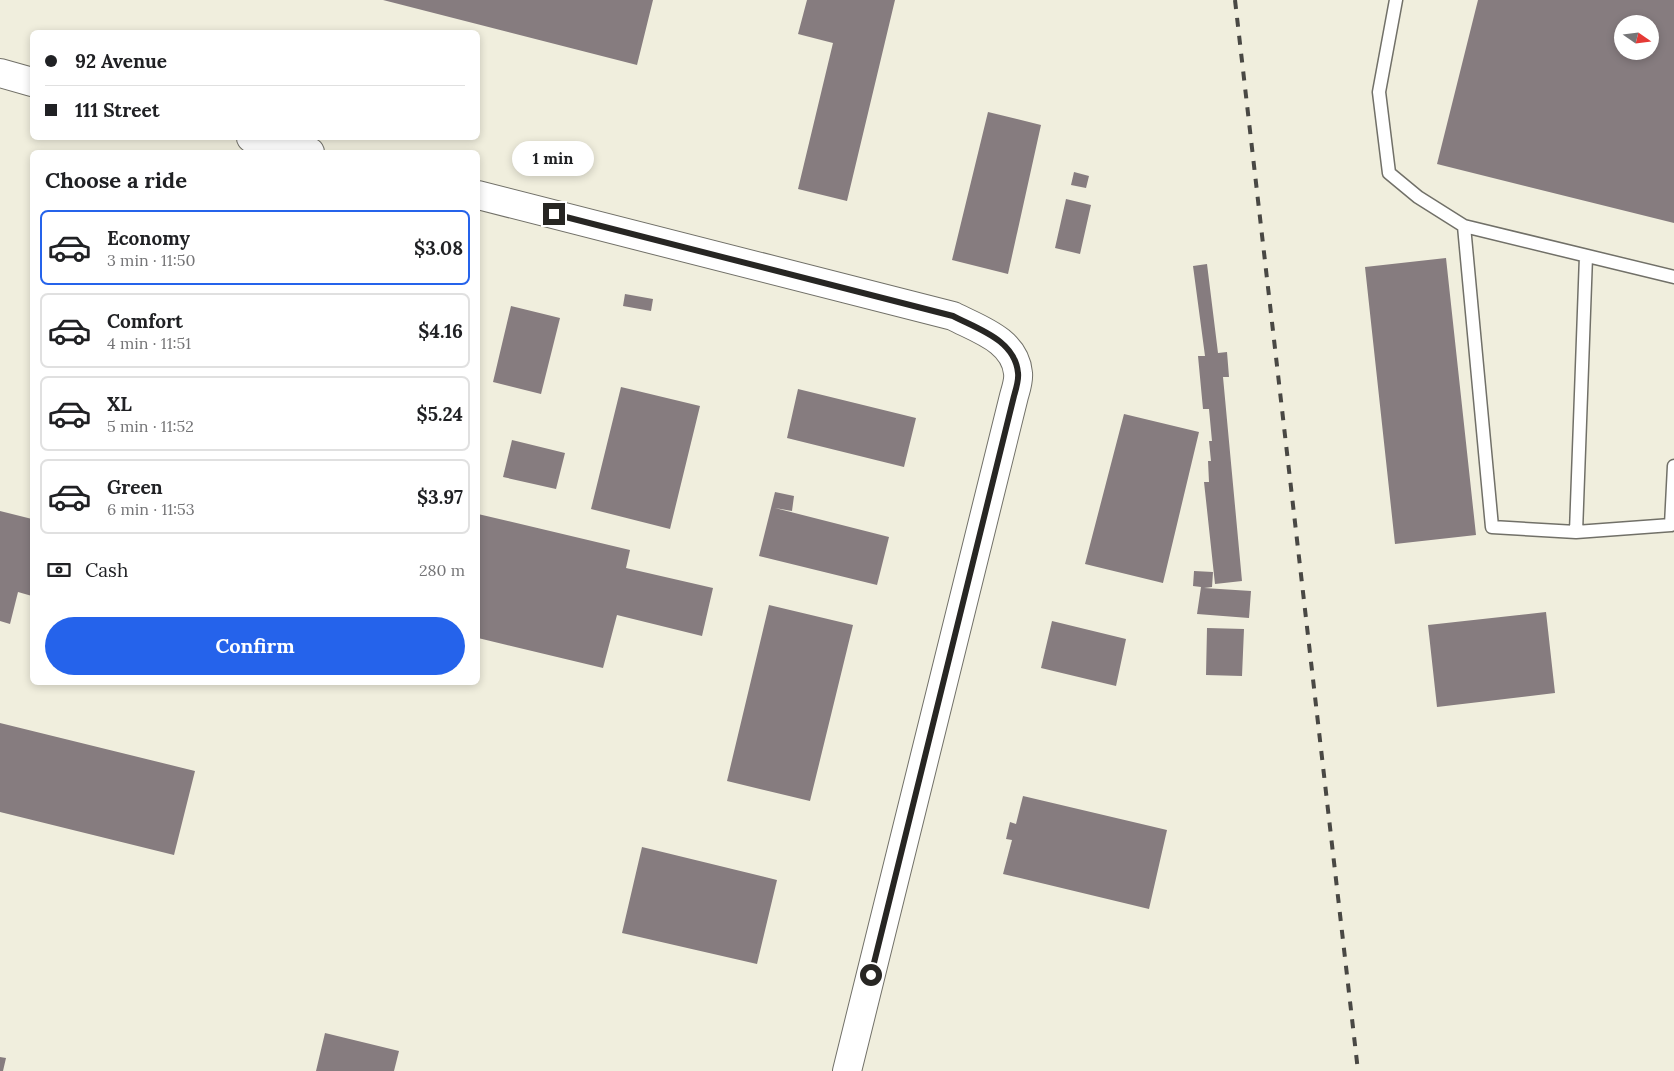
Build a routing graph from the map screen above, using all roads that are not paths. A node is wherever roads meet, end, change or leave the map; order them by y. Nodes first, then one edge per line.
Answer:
1 (1396, 0) edge
2 (0, 73) edge
3 (30, 81) edge
4 (260, 140) edge
5 (302, 150) edge
6 (480, 196) edge
7 (1464, 226) junction
8 (1586, 256) junction
9 (1674, 278) edge
10 (1674, 466) edge
11 (1672, 524) edge
12 (1576, 532) junction
13 (847, 1071) edge

1 - 7 lane
2 - 3 street
4 - 5 street
6 - 13 street
7 - 8 lane
7 - 12 lane
8 - 9 lane
8 - 12 lane
10 - 11 lane
11 - 12 lane

